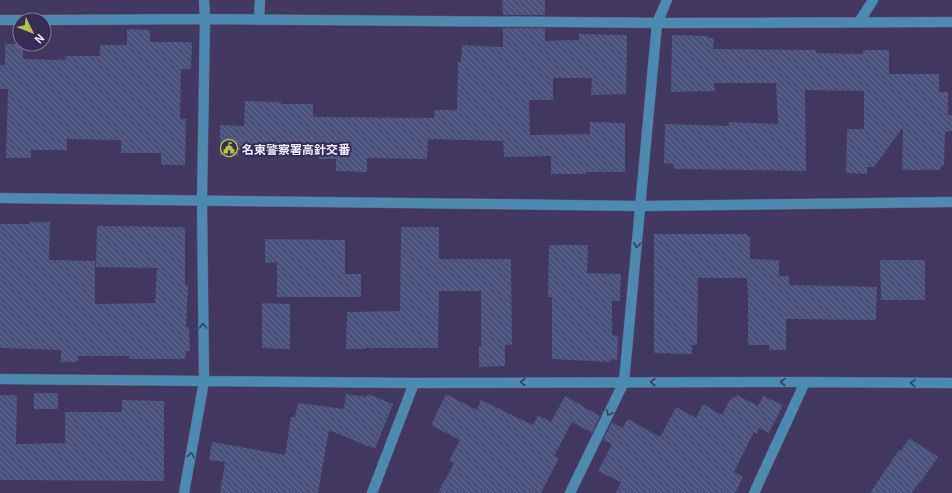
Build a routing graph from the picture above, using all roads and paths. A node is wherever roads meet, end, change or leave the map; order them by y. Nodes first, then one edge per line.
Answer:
1 (204, 0) edge
2 (260, 0) edge
3 (667, 0) edge
4 (873, 0) edge
5 (205, 19) junction
6 (0, 20) edge
7 (12, 20) edge
8 (52, 20) edge
9 (259, 20) junction
10 (657, 22) junction
11 (859, 22) junction
12 (952, 22) edge
13 (0, 198) edge
14 (202, 201) junction
15 (952, 202) edge
16 (641, 206) junction
17 (0, 379) edge
18 (204, 381) junction
19 (624, 382) junction
20 (805, 382) junction
21 (414, 383) junction
22 (952, 383) edge
23 (184, 493) edge
24 (372, 493) edge
25 (570, 493) edge
26 (754, 493) edge

1 - 5 street
2 - 9 street
3 - 10 street
4 - 11 street
5 - 8 street
5 - 9 street
5 - 14 street
6 - 7 street
9 - 10 street
10 - 11 street
10 - 16 street
11 - 12 street
13 - 14 street
14 - 16 street
18 -> 14 street
15 - 16 street
16 -> 19 street
17 - 18 street
18 - 21 street
23 -> 18 street
20 -> 19 street
19 -> 21 street
19 -> 25 street
22 -> 20 street
20 - 26 street
21 - 24 street

